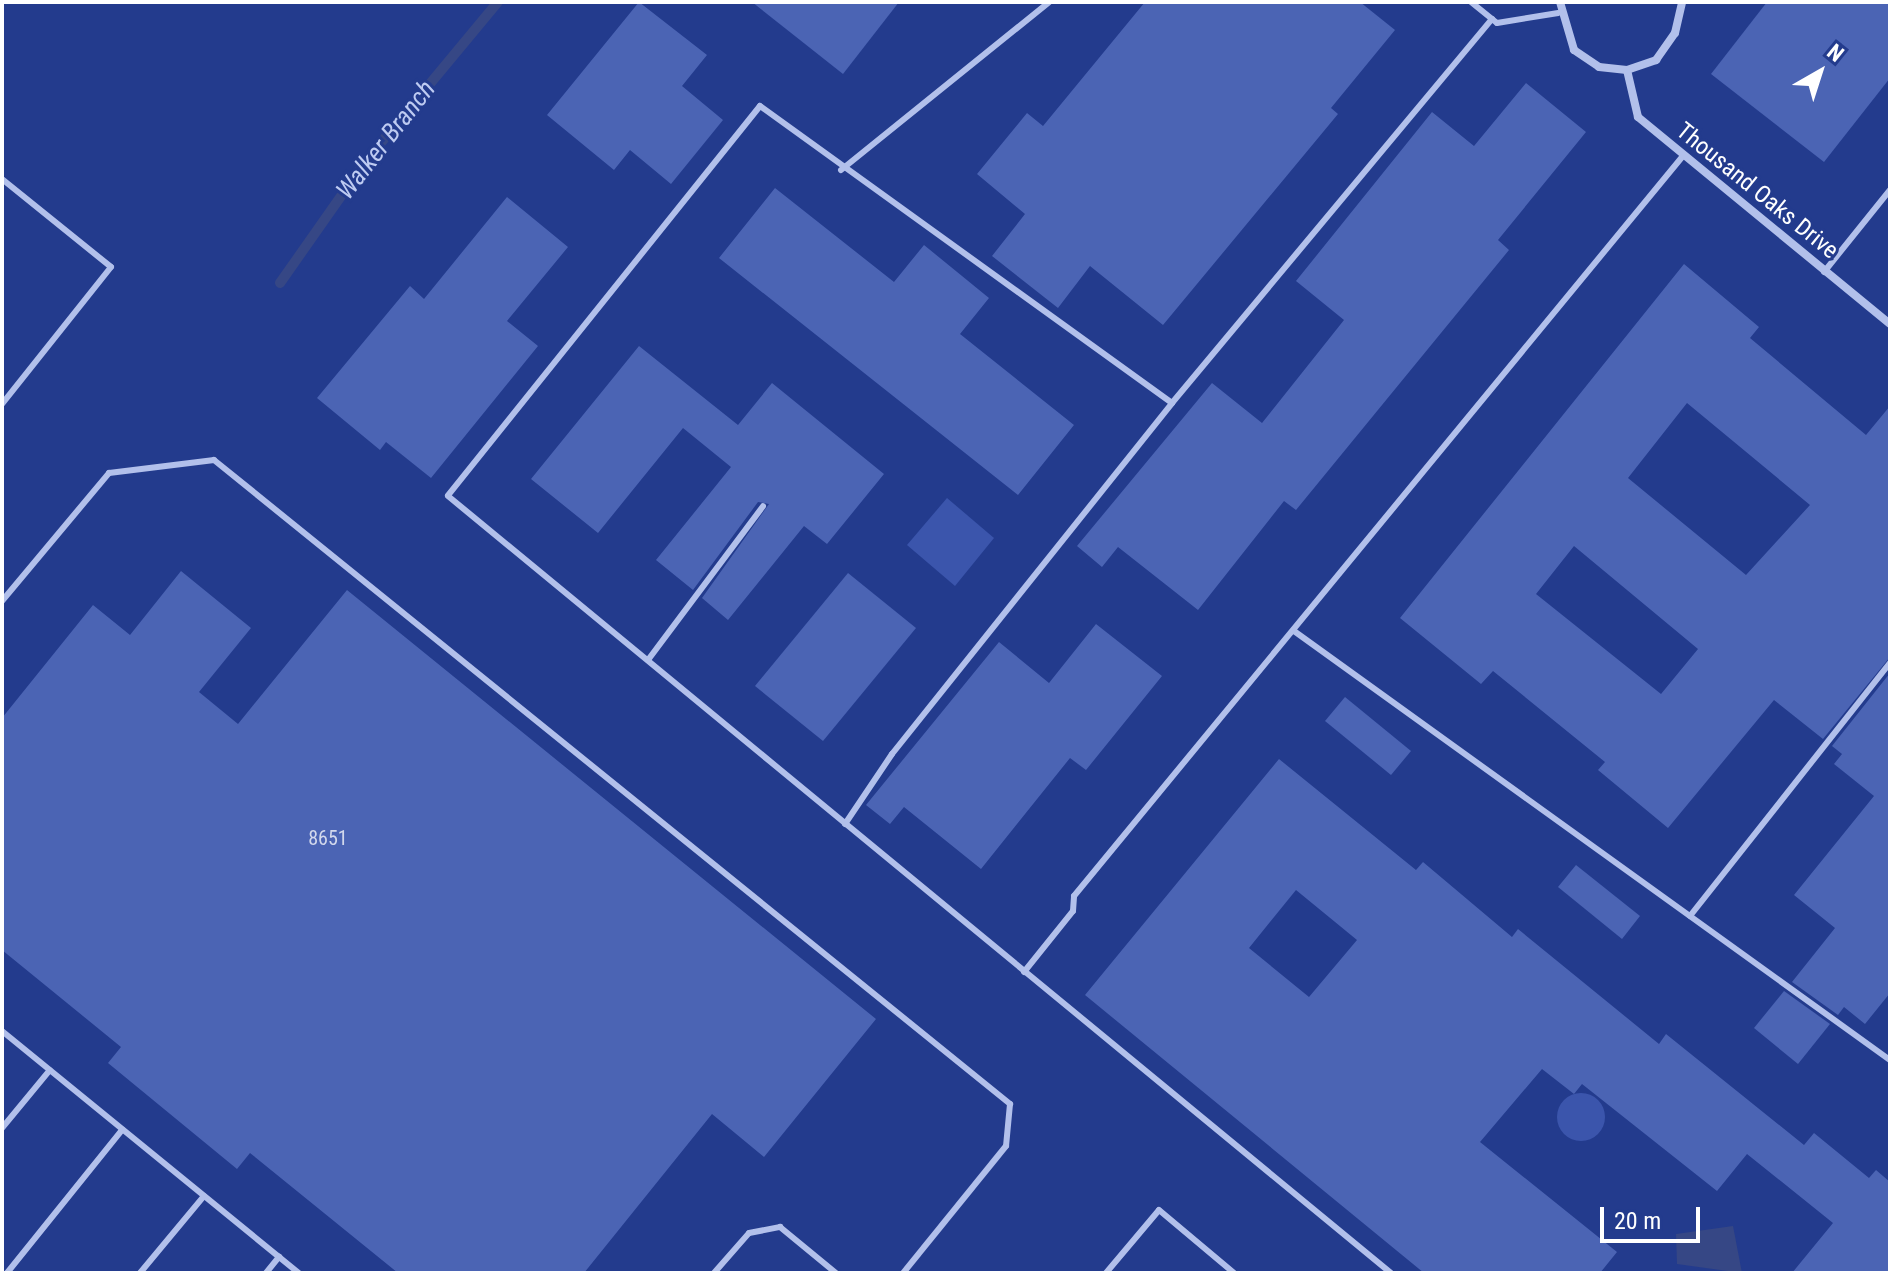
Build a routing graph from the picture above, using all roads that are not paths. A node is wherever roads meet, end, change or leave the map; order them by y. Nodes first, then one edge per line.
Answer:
1 (1049, 2) edge
2 (1471, 2) edge
3 (1560, 2) edge
4 (1682, 2) edge
5 (1558, 13) junction
6 (1492, 19) junction
7 (1627, 70) junction
8 (1683, 156) junction
9 (841, 170) junction
10 (2, 179) edge
11 (1890, 190) edge
12 (1824, 272) junction
13 (1890, 324) edge
14 (1172, 403) junction
15 (2, 404) edge
16 (763, 506) dead end
17 (2, 601) edge
18 (1294, 631) junction
19 (648, 660) junction
20 (1890, 663) edge
21 (845, 824) junction
22 (1690, 916) junction
23 (1024, 972) junction
24 (2, 1031) edge
25 (1890, 1060) edge
26 (50, 1070) junction
27 (2, 1128) edge
28 (122, 1130) junction
29 (204, 1196) junction
30 (279, 1257) junction
31 (7, 1273) edge
32 (140, 1273) edge
33 (266, 1273) edge
34 (299, 1273) edge
35 (714, 1273) edge
36 (836, 1273) edge
37 (903, 1273) edge
38 (1106, 1273) edge
39 (1234, 1273) edge
40 (1391, 1273) edge

1 - 9 lane
2 - 6 lane
3 - 5 street
4 - 7 street
5 - 6 lane
5 - 7 street
6 - 14 lane
7 - 8 street, Thousand Oaks Drive
8 - 12 street, Thousand Oaks Drive
8 - 18 lane
9 - 14 lane
9 - 19 lane
10 - 15 lane
11 - 12 lane
12 - 13 street, Thousand Oaks Drive
14 - 21 lane
16 - 19 lane
17 - 37 lane
18 - 22 lane
18 - 23 lane
19 - 21 lane
20 - 22 lane
21 - 23 lane
22 - 25 lane
23 - 40 lane
24 - 26 lane
26 - 27 lane
26 - 28 lane
28 - 29 lane
28 - 31 lane
29 - 30 lane
29 - 32 lane
30 - 33 lane
30 - 34 lane
35 - 36 lane
38 - 39 lane

